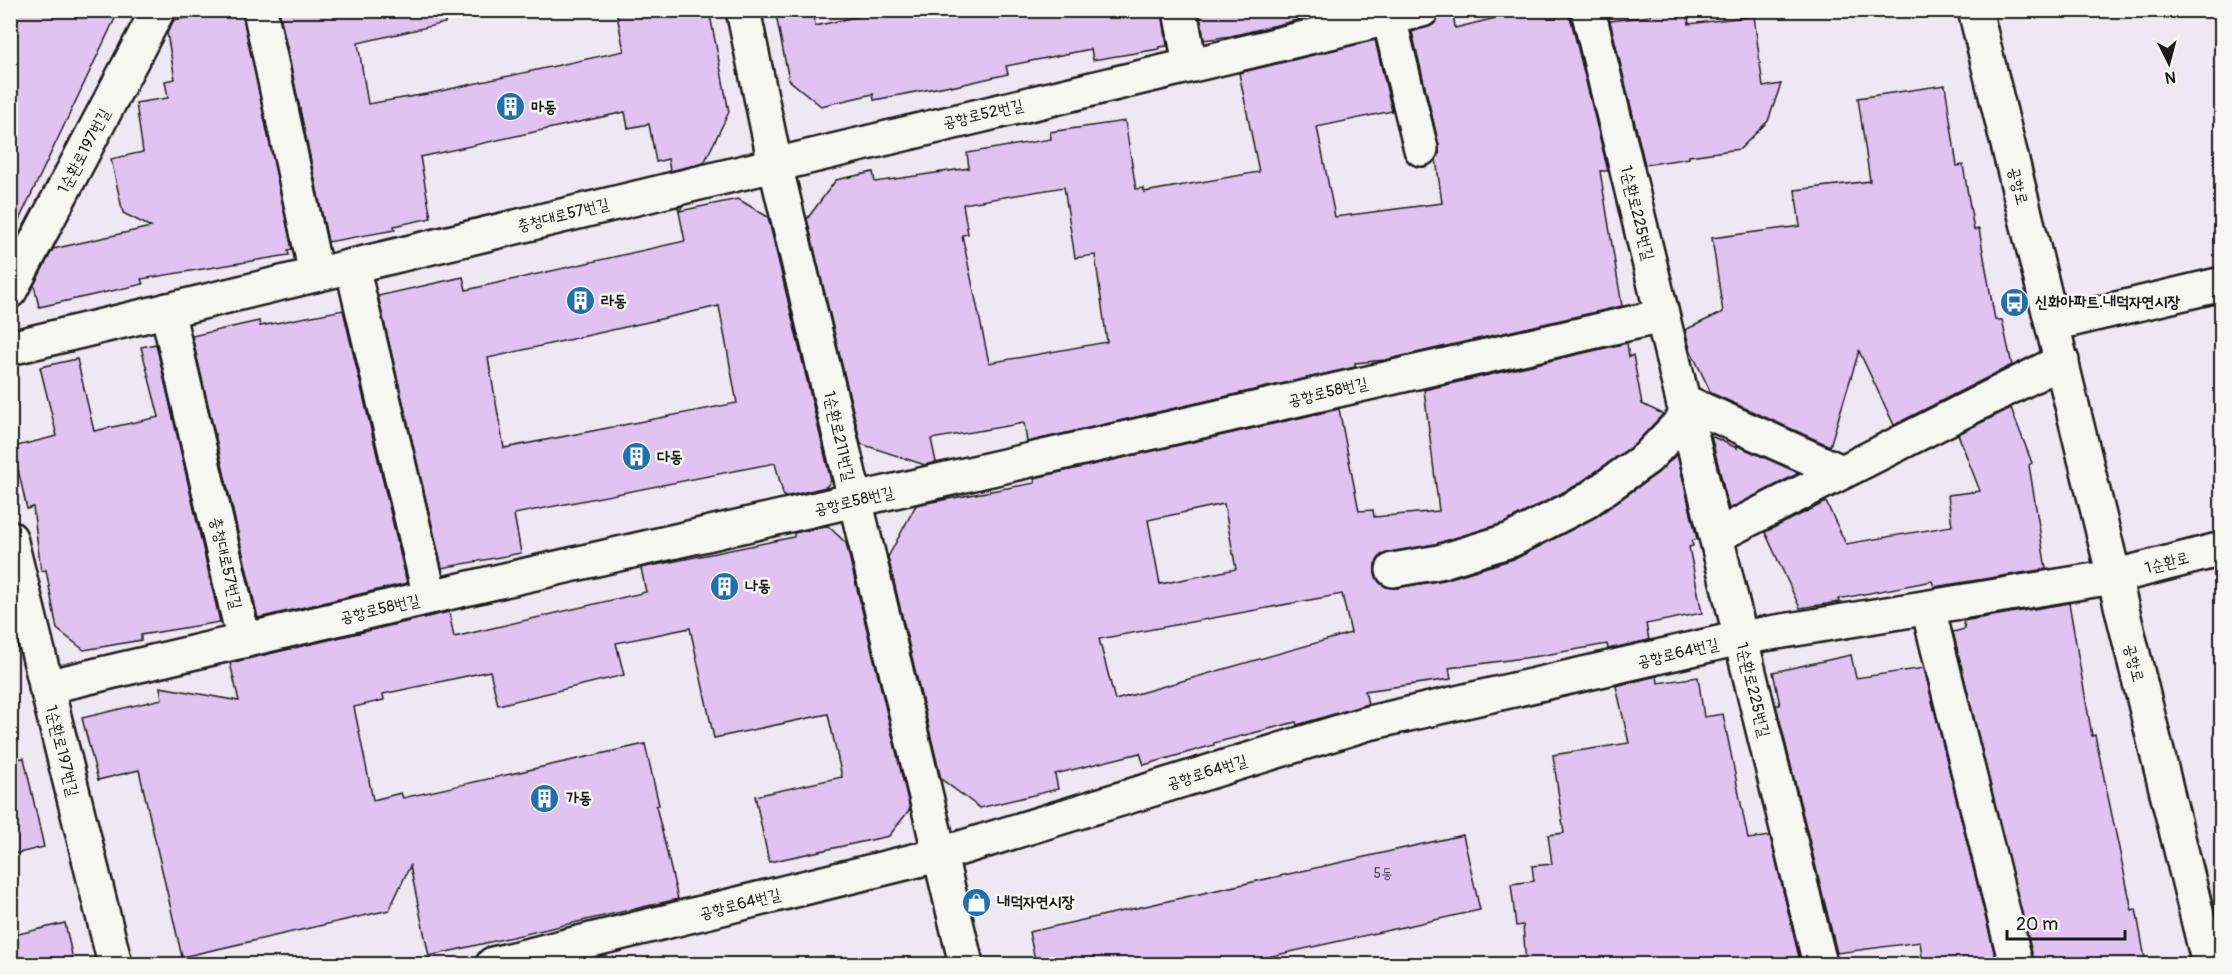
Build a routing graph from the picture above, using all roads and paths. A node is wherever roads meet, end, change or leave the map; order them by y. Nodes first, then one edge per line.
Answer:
1 (158, 10) edge
2 (260, 10) edge
3 (743, 10) edge
4 (1180, 10) edge
5 (1422, 10) edge
6 (1588, 10) edge
7 (1975, 10) edge
8 (1382, 16) edge
9 (1190, 65) junction
10 (1421, 149) dead end
11 (775, 164) junction
12 (352, 266) junction
13 (316, 274) junction
14 (2222, 285) edge
15 (10, 291) edge
16 (167, 310) junction
17 (1662, 316) junction
18 (2053, 324) junction
19 (10, 348) edge
20 (2062, 361) junction
21 (1685, 408) junction
22 (1842, 472) junction
23 (855, 501) junction
24 (1716, 536) junction
25 (10, 537) edge
26 (2222, 549) edge
27 (1393, 570) dead end
28 (2113, 578) junction
29 (430, 597) junction
30 (1928, 608) junction
31 (1740, 638) junction
32 (244, 641) junction
33 (46, 687) junction
34 (938, 855) junction
35 (116, 964) edge
36 (494, 964) edge
37 (966, 964) edge
38 (1820, 964) edge
39 (2016, 964) edge
40 (2210, 964) edge

1 - 15 street, 1순환로197번길
2 - 13 street
3 - 11 street, 1순환로211번길
4 - 9 street
5 - 8 street, 공항로52번길
6 - 17 street, 1순환로225번길
7 - 18 street, 공항로
8 - 9 street, 공항로52번길
8 - 10 street
9 - 11 street, 공항로52번길
11 - 12 street, 충청대로57번길
11 - 23 street, 1순환로211번길
12 - 13 street, 충청대로57번길
12 - 29 street
13 - 16 street, 충청대로57번길
14 - 18 street
16 - 19 street, 충청대로57번길
16 - 32 street, 충청대로57번길
17 - 21 street, 1순환로225번길
17 - 23 street, 공항로58번길
18 - 20 street, 공항로
20 - 22 street
20 - 28 street, 공항로
21 - 22 street
21 - 24 street, 1순환로225번길
21 - 27 street
22 - 24 street
23 - 29 street, 공항로58번길
23 - 34 street, 1순환로211번길
24 - 31 street, 1순환로225번길
25 - 33 street, 1순환로197번길
26 - 28 street, 1순환로
28 - 30 street, 공항로64번길
28 - 40 street, 공항로
29 - 32 street, 공항로58번길
30 - 31 street, 공항로64번길
30 - 39 street
31 - 34 street, 공항로64번길
31 - 38 street, 1순환로225번길
32 - 33 street, 공항로58번길
33 - 35 street, 1순환로197번길
34 - 36 street, 공항로64번길
34 - 37 street, 1순환로211번길

